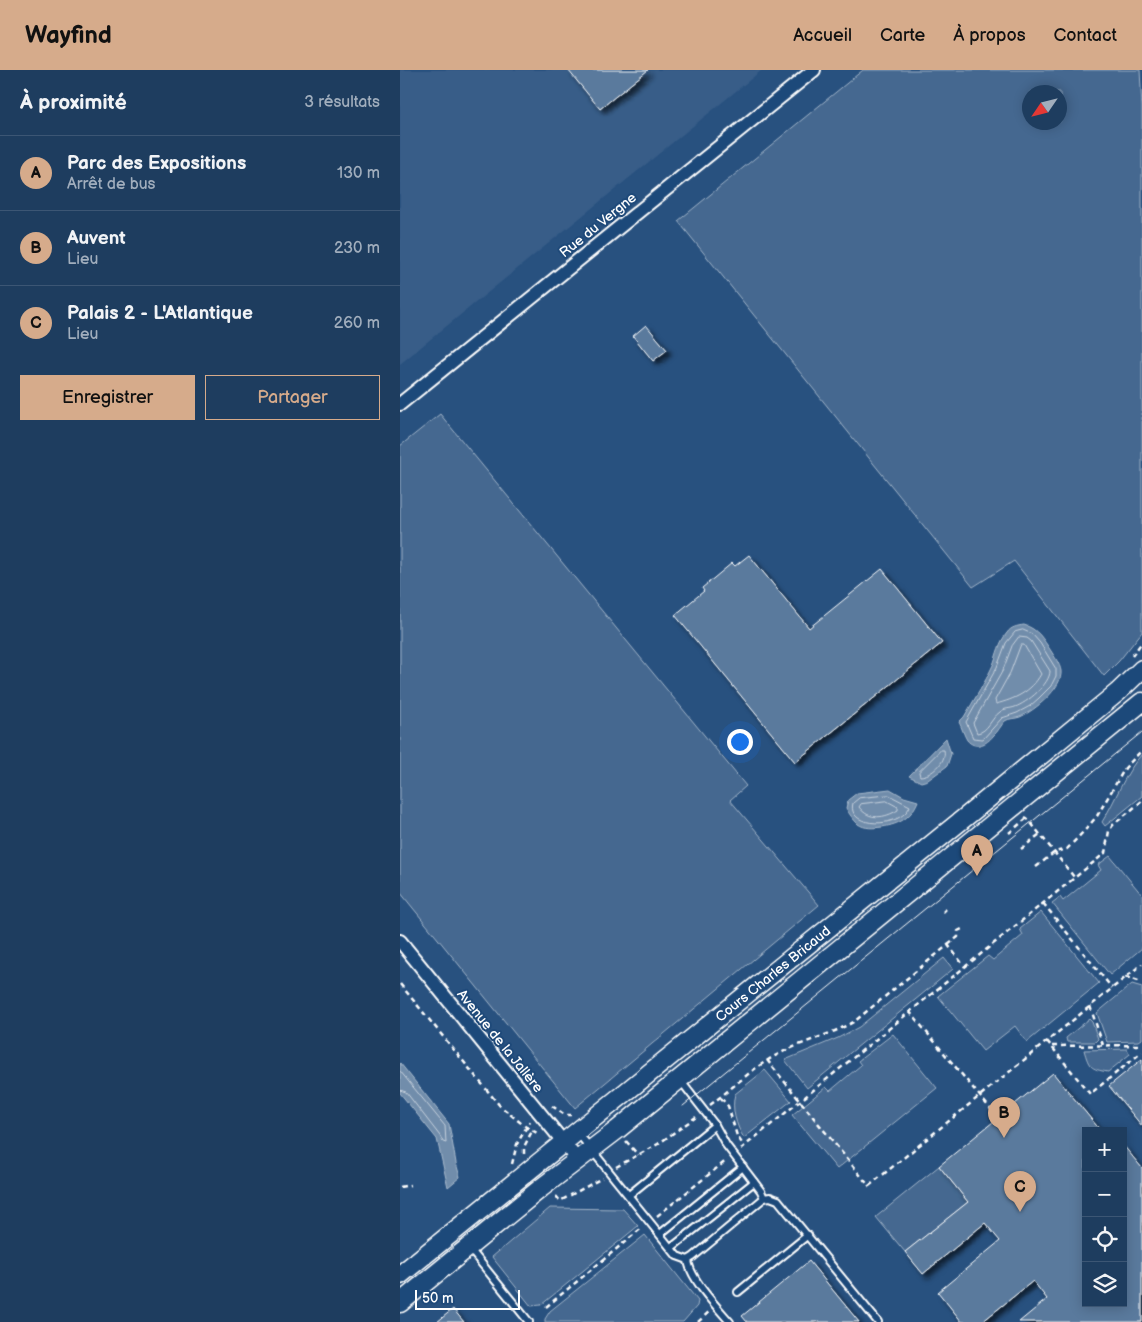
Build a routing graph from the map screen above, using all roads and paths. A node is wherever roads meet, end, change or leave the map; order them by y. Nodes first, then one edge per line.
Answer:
1 (814, 70) edge
2 (400, 404) edge
3 (1142, 668) edge
4 (1142, 702) edge
5 (1142, 750) edge
6 (1142, 801) edge
7 (1020, 813) junction
8 (1009, 833) dead end
9 (1040, 834) junction
10 (1021, 849) dead end
11 (1055, 852) junction
12 (1036, 867) dead end
13 (1074, 878) junction
14 (1043, 903) junction
15 (946, 909) dead end
16 (943, 912) dead end
17 (962, 928) dead end
18 (400, 941) edge
19 (948, 945) junction
20 (1142, 964) edge
21 (965, 967) junction
22 (1125, 977) junction
23 (1142, 982) edge
24 (400, 984) edge
25 (1112, 988) junction
26 (1090, 1006) junction
27 (910, 1011) junction
28 (1047, 1041) junction
29 (1103, 1045) junction
30 (1142, 1045) edge
31 (1052, 1046) junction
32 (1142, 1052) edge
33 (768, 1060) junction
34 (680, 1079) junction
35 (980, 1096) junction
36 (721, 1098) junction
37 (801, 1100) junction
38 (556, 1108) dead end
39 (704, 1110) junction
40 (538, 1112) junction
41 (998, 1118) dead end
42 (715, 1125) junction
43 (526, 1127) junction
44 (570, 1138) junction
45 (744, 1146) junction
46 (585, 1155) junction
47 (734, 1155) junction
48 (518, 1162) dead end
49 (743, 1167) junction
50 (610, 1172) junction
51 (754, 1182) junction
52 (547, 1184) junction
53 (410, 1185) dead end
54 (400, 1187) edge
55 (628, 1195) junction
56 (764, 1198) junction
57 (650, 1222) junction
58 (660, 1234) junction
59 (808, 1236) junction
60 (469, 1248) junction
61 (671, 1248) junction
62 (688, 1260) junction
63 (400, 1276) edge
64 (738, 1292) dead end
65 (400, 1303) edge
66 (716, 1305) junction
67 (546, 1307) dead end
68 (529, 1322) edge
69 (698, 1322) edge
70 (730, 1322) edge
71 (878, 1322) edge

1 - 2 street, Rue du Vergne
3 - 44 main road, Cours Charles Bricaud
4 - 7 main road, Cours Charles Bricaud
5 - 11 path
6 - 13 path
7 - 8 path
7 - 9 path
7 - 34 main road, Cours Charles Bricaud
9 - 10 path
9 - 11 path
11 - 12 path
11 - 13 path
13 - 14 path
14 - 21 path
14 - 25 path
15 - 16 path
17 - 19 path
18 - 40 street, Avenue de la Jallère
19 - 21 path
19 - 33 path
20 - 22 path
21 - 27 path
22 - 23 path
22 - 25 path
24 - 43 path
25 - 26 path
26 - 28 path
26 - 29 path
27 - 35 path
27 - 37 path
28 - 31 path
28 - 35 path
29 - 30 path
29 - 31 path
31 - 32 path
33 - 36 path
33 - 37 path
34 - 39 lane
34 - 46 main road, Cours Charles Bricaud
35 - 37 path
35 - 41 path
36 - 39 path
36 - 45 path
37 - 45 path
38 - 40 path
39 - 42 lane
39 - 50 path
40 - 43 path
40 - 44 street, Avenue de la Jallère
42 - 47 lane
42 - 55 lane
43 - 44 path
43 - 48 path
44 - 46 street, Avenue de la Jallère
44 - 63 main road, Cours Charles Bricaud
45 - 47 path
46 - 50 lane
46 - 52 main road, Cours Charles Bricaud
47 - 49 lane
47 - 57 path
49 - 51 lane
49 - 58 lane
50 - 52 path
50 - 55 lane
51 - 56 lane
51 - 61 lane
52 - 60 main road, Cours Charles Bricaud
53 - 54 path
55 - 57 lane
56 - 59 lane
56 - 62 lane
57 - 58 lane
57 - 67 path
58 - 61 lane
59 - 64 lane
59 - 71 lane
60 - 65 main road, Cours Charles Bricaud
60 - 68 lane
61 - 62 lane
62 - 66 lane
66 - 69 path
66 - 70 lane

